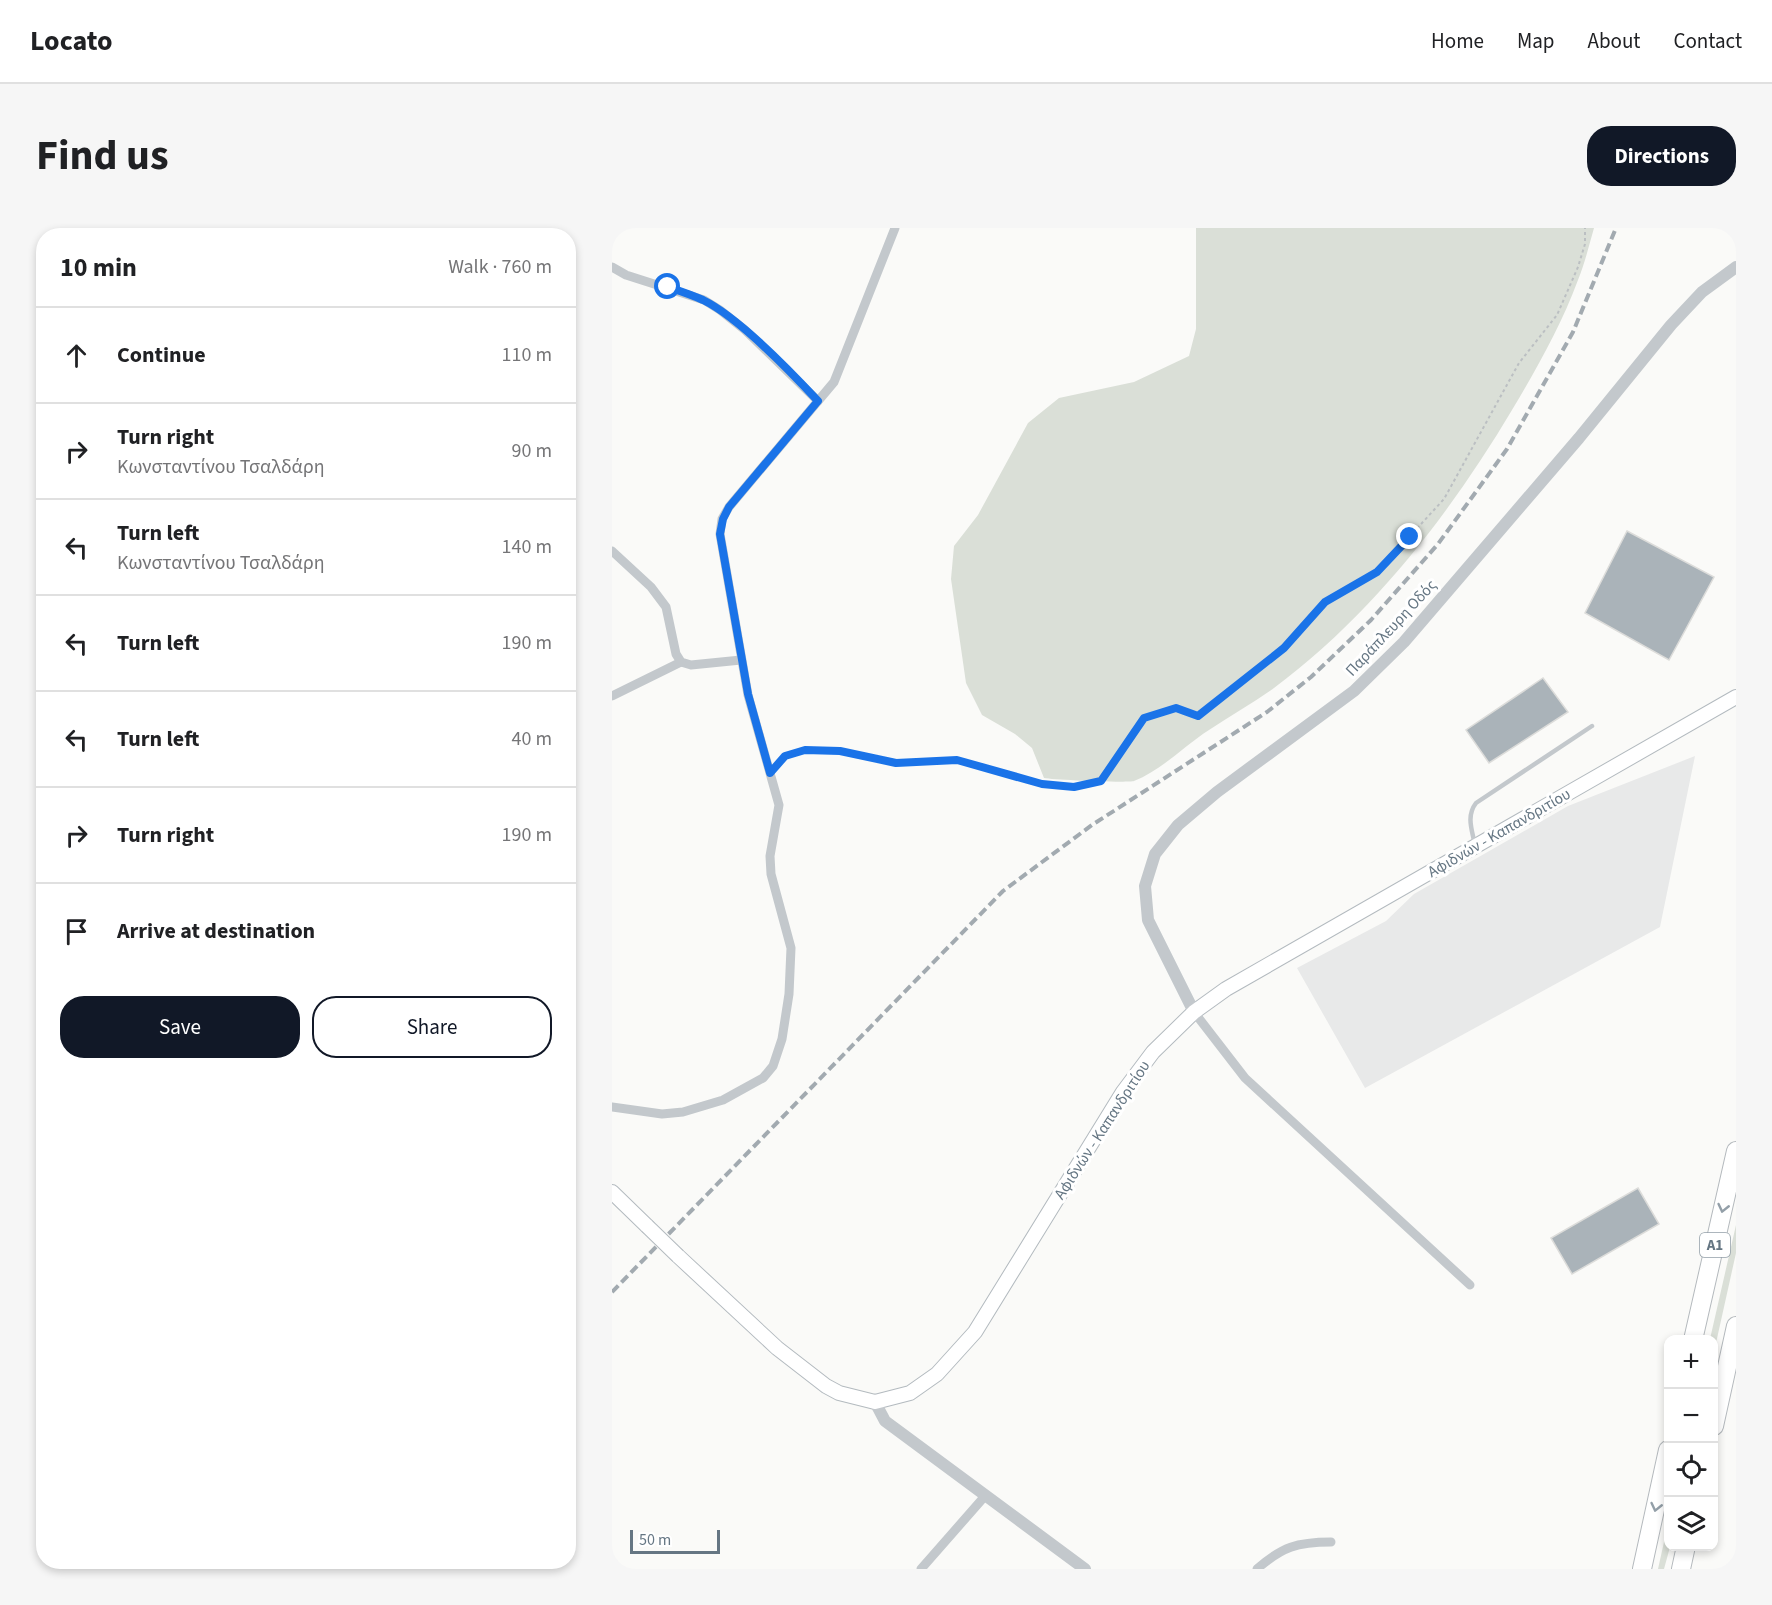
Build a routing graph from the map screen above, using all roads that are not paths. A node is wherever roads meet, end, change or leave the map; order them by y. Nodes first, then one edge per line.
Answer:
1 (895, 228) edge
2 (612, 267) edge
3 (1736, 267) edge
4 (818, 401) junction
5 (612, 551) edge
6 (741, 660) junction
7 (681, 662) junction
8 (612, 696) edge
9 (1736, 697) edge
10 (1592, 726) dead end
11 (1476, 847) junction
12 (1194, 1012) junction
13 (612, 1107) edge
14 (1736, 1151) edge
15 (612, 1192) edge
16 (1470, 1285) dead end
17 (1736, 1326) edge
18 (1694, 1335) edge
19 (875, 1402) junction
20 (1718, 1404) edge
21 (1664, 1468) edge
22 (985, 1496) junction
23 (1331, 1542) dead end
24 (1685, 1551) edge
25 (921, 1569) edge
26 (1085, 1569) edge
27 (1257, 1569) edge
28 (1641, 1569) edge
29 (1681, 1569) edge

1 - 4 street
2 - 4 street
3 - 12 street, Παράπλευρη Οδός
4 - 6 street
5 - 7 street
6 - 7 street
6 - 13 street
7 - 8 street
9 - 11 main road, Αφιδνών - Καπανδριτίου
10 - 11 lane
11 - 12 main road, Αφιδνών - Καπανδριτίου
12 - 16 street
12 - 19 main road, Αφιδνών - Καπανδριτίου
14 -> 18 highway, Α1
15 - 19 main road, Αφιδνών - Καπανδριτίου, bridge
17 - 20 highway
19 - 22 street
21 -> 28 highway
22 - 25 street
22 - 26 street
23 - 27 street
24 - 29 highway

